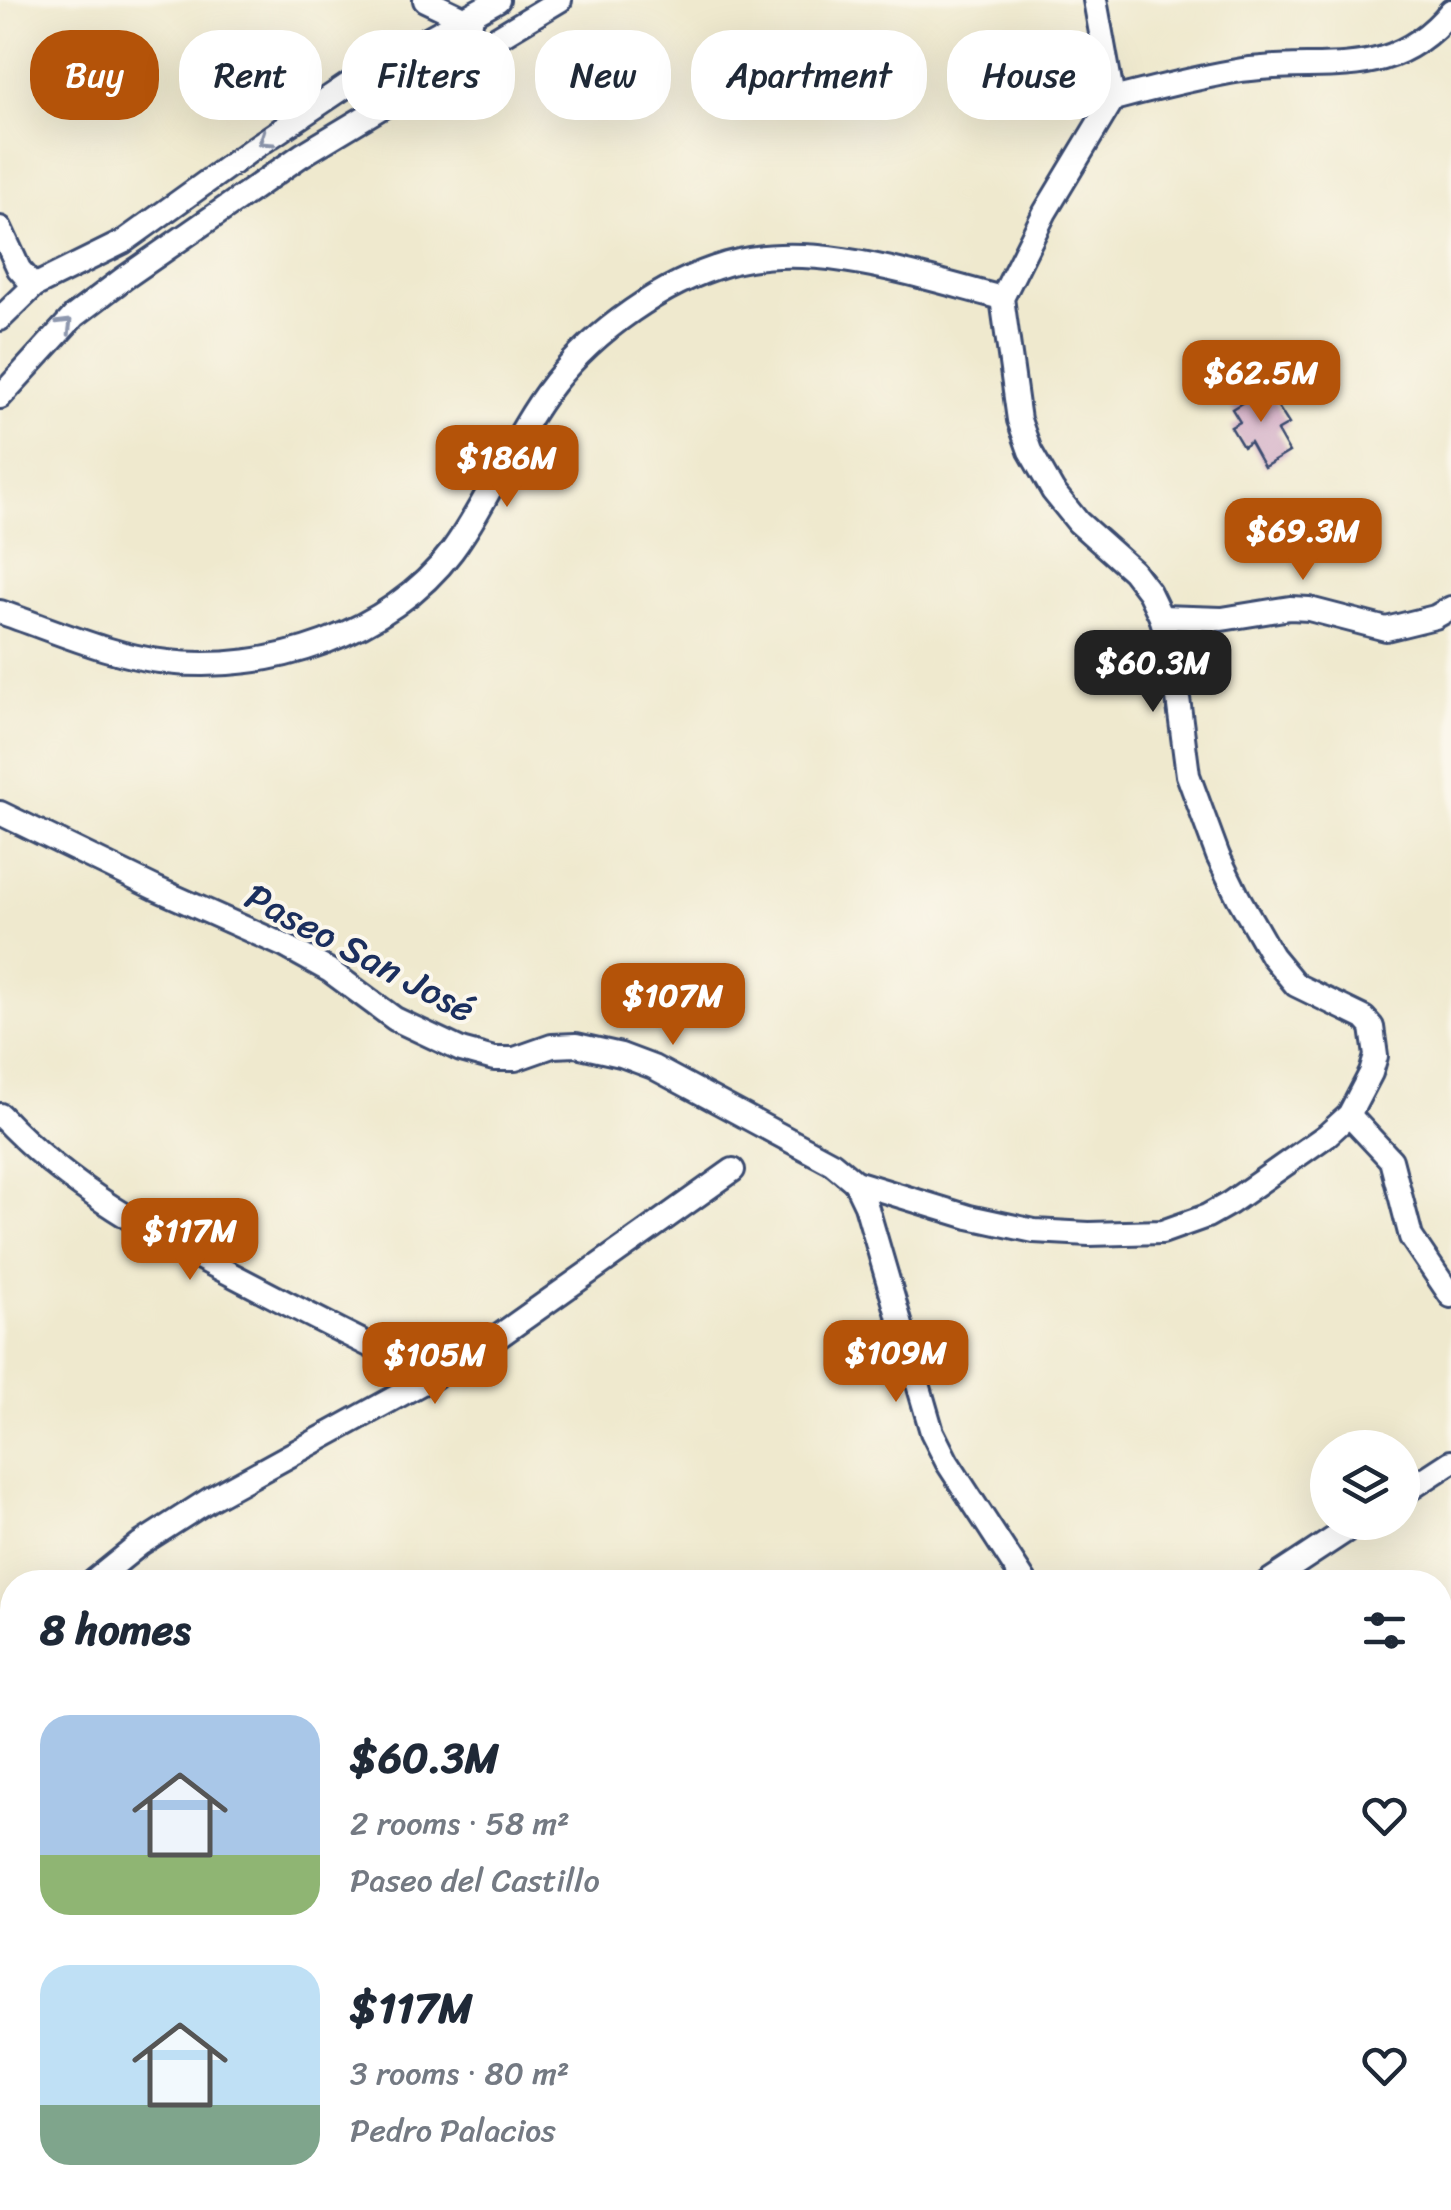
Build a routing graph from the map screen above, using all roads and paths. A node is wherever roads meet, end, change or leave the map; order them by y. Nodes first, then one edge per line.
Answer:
1 (425, 0) edge
2 (498, 0) edge
3 (1096, 0) edge
4 (552, 2) edge
5 (1451, 10) edge
6 (466, 18) junction
7 (481, 30) edge
8 (507, 30) edge
9 (1112, 99) junction
10 (360, 120) edge
11 (0, 228) edge
12 (34, 286) junction
13 (1002, 298) junction
14 (0, 319) edge
15 (0, 397) edge
16 (1451, 608) edge
17 (0, 612) edge
18 (1161, 616) junction
19 (0, 812) edge
20 (0, 1115) edge
21 (1350, 1115) junction
22 (733, 1170) dead end
23 (855, 1182) junction
24 (1451, 1296) edge
25 (434, 1377) junction
26 (1451, 1462) edge
27 (1420, 1482) edge
28 (1332, 1540) edge
29 (107, 1570) edge
30 (1017, 1570) edge
31 (1286, 1570) edge

1 - 6 street
2 - 6 street
3 - 9 street
4 - 8 street
5 - 9 street
6 - 7 street
6 -> 12 street
9 - 13 street
15 -> 10 street
11 - 12 street
12 - 14 street
13 - 17 street
13 - 18 street
16 - 18 street
18 - 21 street
19 - 23 street, Paseo San José
20 - 25 street
21 - 23 street, Paseo San José
21 - 24 street
22 - 25 street
23 - 30 street
25 - 29 street
26 - 27 street
28 - 31 street

